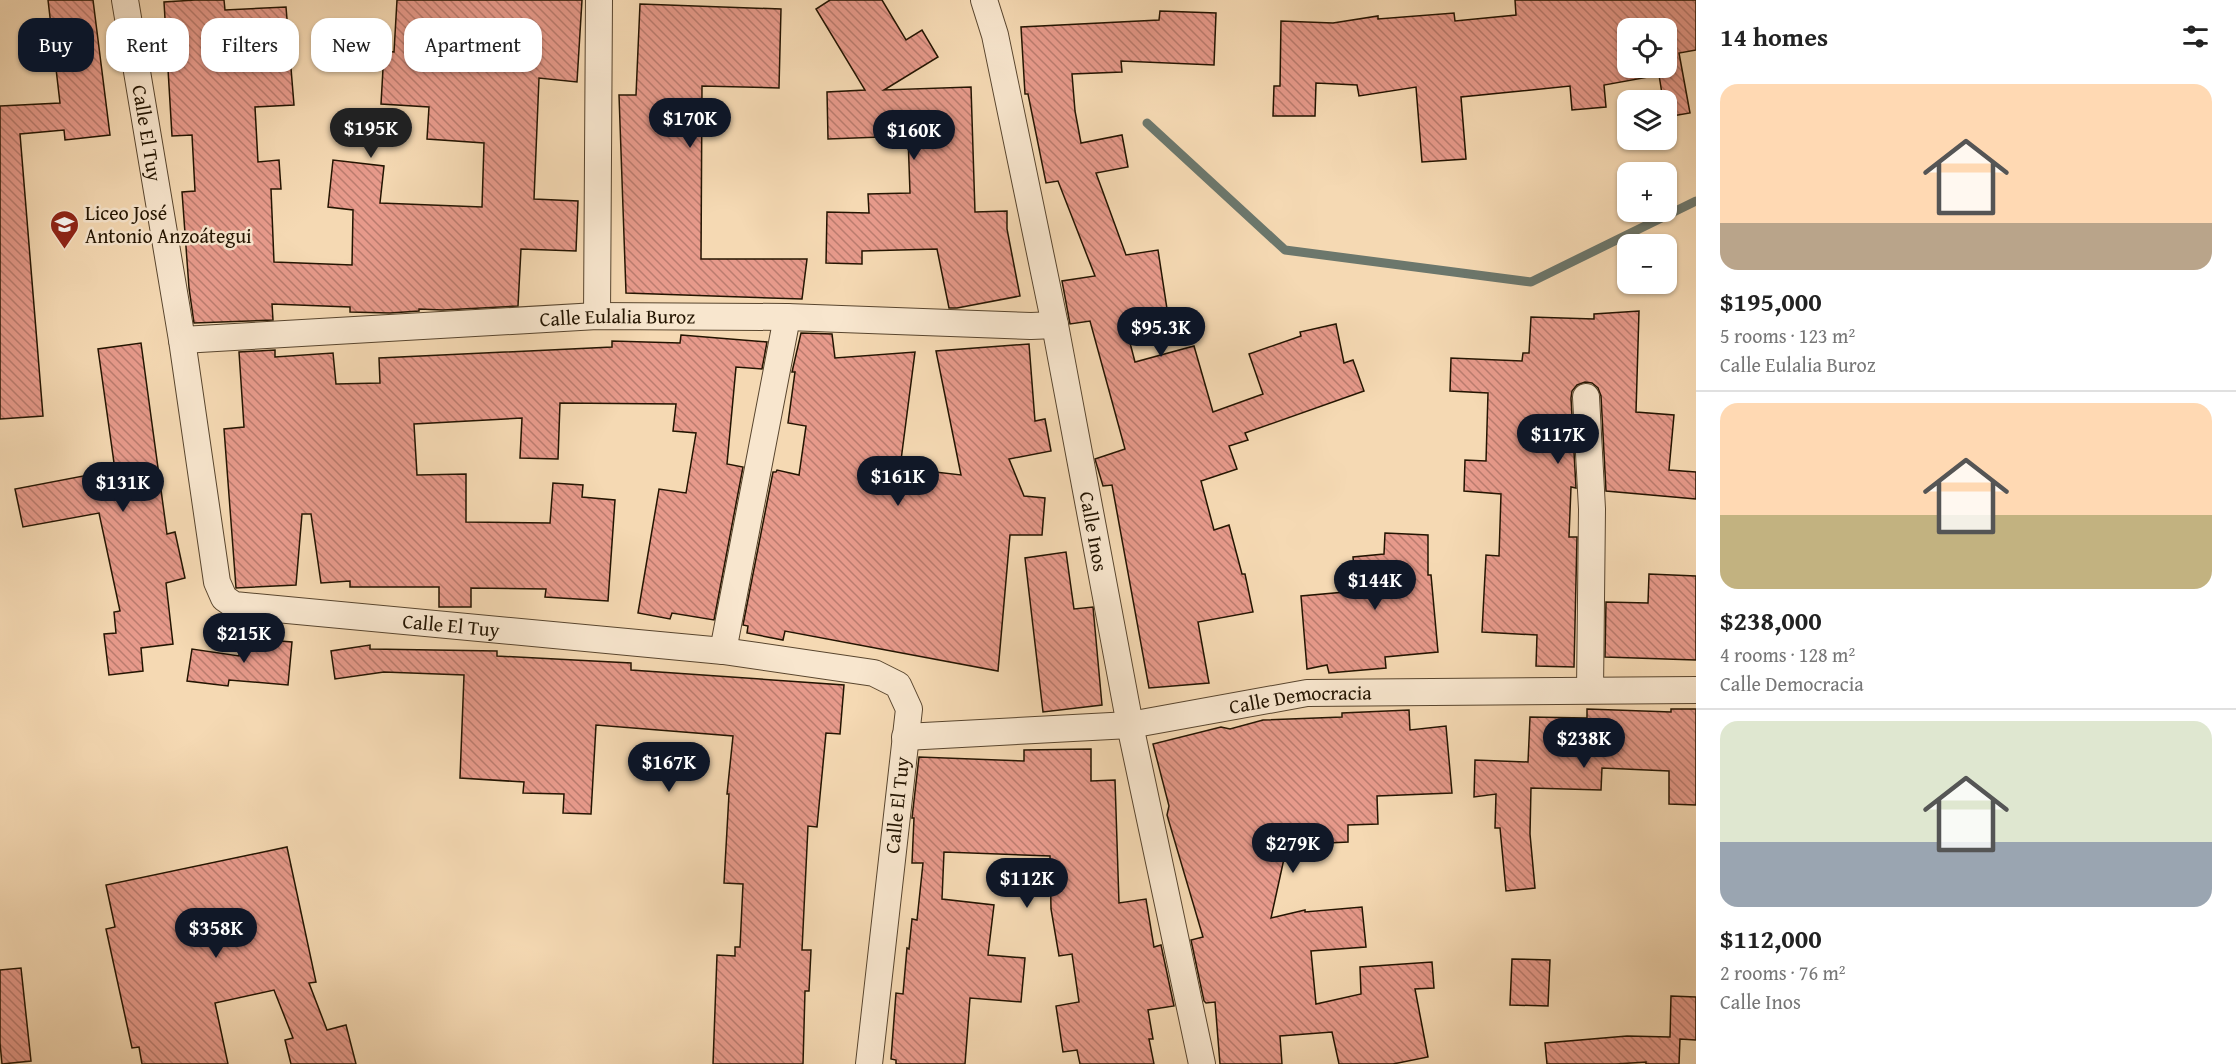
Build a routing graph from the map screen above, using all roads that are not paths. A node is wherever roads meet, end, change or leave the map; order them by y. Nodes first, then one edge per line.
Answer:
1 (125, 0) edge
2 (599, 0) edge
3 (984, 0) edge
4 (597, 316) junction
5 (787, 317) junction
6 (1055, 325) junction
7 (182, 340) junction
8 (1586, 398) dead end
9 (723, 651) junction
10 (1590, 690) junction
11 (1696, 690) edge
12 (1130, 725) junction
13 (905, 736) junction
14 (869, 1064) edge
15 (1202, 1064) edge

1 - 7 street, Calle El Tuy
2 - 4 street
3 - 6 street, Calle Inos
4 - 5 street, Calle Eulalia Buroz
4 - 7 street, Calle Eulalia Buroz
5 - 6 street, Calle Eulalia Buroz
5 - 9 street
6 - 12 street, Calle Inos
7 - 9 street, Calle El Tuy
8 - 10 street
9 - 13 street, Calle El Tuy
10 - 11 street, Calle Democracia
10 - 12 street, Calle Democracia
12 - 13 street, Calle Democracia
12 - 15 street, Calle Inos
13 - 14 street, Calle El Tuy

